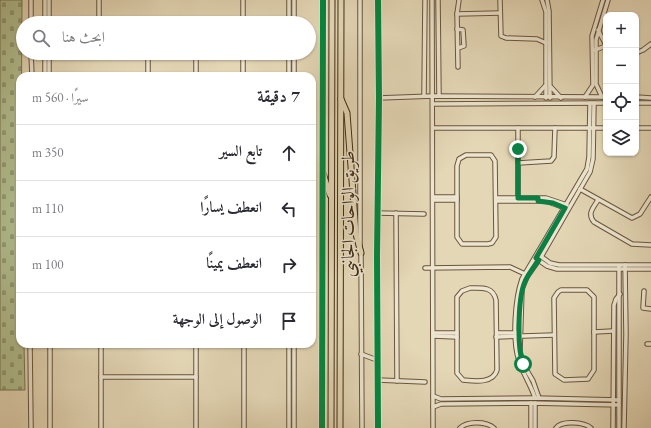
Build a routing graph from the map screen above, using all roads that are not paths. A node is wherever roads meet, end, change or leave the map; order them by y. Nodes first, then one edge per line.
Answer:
1 (31, 0) edge
2 (45, 0) edge
3 (49, 0) edge
4 (99, 0) edge
5 (243, 0) edge
6 (290, 0) edge
7 (294, 0) edge
8 (323, 0) edge
9 (332, 0) edge
10 (342, 0) edge
11 (360, 0) edge
12 (378, 0) edge
13 (425, 0) edge
14 (432, 0) edge
15 (438, 0) edge
16 (460, 0) edge
17 (500, 0) edge
18 (542, 0) edge
19 (547, 0) edge
20 (603, 0) edge
21 (608, 0) edge
22 (500, 12) junction
23 (457, 14) junction
24 (31, 16) edge
25 (45, 16) edge
26 (49, 16) edge
27 (99, 16) edge
28 (243, 16) edge
29 (289, 16) edge
30 (294, 16) edge
31 (457, 29) junction
32 (598, 30) junction
33 (548, 34) junction
34 (537, 39) junction
35 (603, 39) edge
36 (546, 43) junction
37 (651, 44) edge
38 (603, 46) edge
39 (458, 48) junction
40 (594, 50) junction
41 (639, 52) edge
42 (32, 60) edge
43 (45, 60) edge
44 (49, 60) edge
45 (148, 60) edge
46 (196, 60) edge
47 (243, 60) edge
48 (289, 60) edge
49 (294, 60) edge
50 (458, 67) dead end
51 (32, 72) edge
52 (45, 72) edge
53 (49, 72) edge
54 (148, 72) edge
55 (196, 72) edge
56 (243, 72) edge
57 (289, 72) edge
58 (294, 72) edge
59 (548, 85) junction
60 (603, 95) edge
61 (424, 96) junction
62 (433, 96) junction
63 (439, 96) junction
64 (535, 97) junction
65 (585, 97) junction
66 (603, 97) edge
67 (639, 97) edge
68 (341, 98) junction
69 (379, 98) junction
70 (548, 98) junction
71 (561, 98) junction
72 (651, 98) edge
73 (639, 102) edge
74 (548, 103) junction
75 (592, 103) junction
76 (603, 103) edge
77 (433, 104) junction
78 (651, 104) edge
79 (433, 128) junction
80 (518, 128) junction
81 (555, 128) junction
82 (591, 128) junction
83 (603, 128) edge
84 (639, 128) edge
85 (651, 128) edge
86 (518, 163) junction
87 (323, 173) junction
88 (580, 189) junction
89 (651, 196) edge
90 (518, 198) junction
91 (433, 199) junction
92 (457, 199) junction
93 (496, 200) junction
94 (538, 200) junction
95 (598, 200) junction
96 (332, 201) junction
97 (566, 206) junction
98 (377, 213) junction
99 (396, 213) junction
100 (424, 214) dead end
101 (651, 245) edge
102 (360, 253) junction
103 (538, 257) junction
104 (651, 265) edge
105 (620, 267) junction
106 (625, 267) junction
107 (425, 268) dead end
108 (433, 268) junction
109 (651, 269) edge
110 (525, 274) junction
111 (644, 291) dead end
112 (620, 294) junction
113 (651, 309) edge
114 (614, 331) junction
115 (594, 332) junction
116 (433, 334) junction
117 (457, 335) junction
118 (496, 335) junction
119 (518, 335) junction
120 (554, 335) junction
121 (30, 348) edge
122 (50, 348) edge
123 (101, 348) edge
124 (196, 348) edge
125 (244, 348) edge
126 (289, 348) edge
127 (294, 348) edge
128 (361, 354) junction
129 (289, 355) junction
130 (294, 356) junction
131 (377, 360) junction
132 (101, 377) junction
133 (196, 377) junction
134 (378, 380) junction
135 (397, 381) junction
136 (425, 382) dead end
137 (433, 396) junction
138 (535, 400) junction
139 (613, 400) junction
140 (619, 400) junction
141 (518, 401) junction
142 (550, 401) junction
143 (613, 405) junction
144 (619, 405) junction
145 (433, 408) junction
146 (31, 428) edge
147 (50, 428) edge
148 (101, 428) edge
149 (196, 428) edge
150 (244, 428) edge
151 (289, 428) edge
152 (294, 428) edge
153 (322, 428) edge
154 (331, 428) edge
155 (340, 428) edge
156 (362, 428) edge
157 (378, 428) edge
158 (433, 428) edge
159 (460, 428) edge
160 (494, 428) edge
161 (531, 428) edge
162 (535, 428) edge
163 (556, 428) edge
164 (591, 428) edge
165 (613, 428) edge
166 (619, 428) edge
167 (624, 428) edge

1 - 24 street
2 - 25 street
3 - 26 street
4 - 27 street
5 - 28 street
6 - 29 street
7 - 30 street
8 - 87 street, طريق الواحات الجانبي
9 - 96 highway
10 - 68 highway
11 - 102 street, طريق الواحات الجانبي
12 - 69 street
13 - 61 street
14 - 62 street
15 - 63 street
16 - 23 street
17 - 22 street
18 - 33 street
19 - 33 street
20 - 40 street
21 - 32 street
22 - 23 street
22 - 34 street
23 - 31 street
31 - 39 street
31 - 39 street
32 - 35 street
32 - 40 street
33 - 34 street
33 - 36 street
33 - 59 street
34 - 36 street
36 - 59 street
37 - 41 street
38 - 40 street
39 - 50 street
40 - 60 street
40 - 65 street
42 - 51 street
43 - 52 street
44 - 53 street
45 - 54 street
46 - 55 street
47 - 56 street
48 - 57 street
49 - 58 street
59 - 64 street
59 - 70 street
59 - 71 street
61 - 62 street
61 - 69 street
62 - 63 street
62 - 77 street
63 - 64 street
64 - 70 street
65 - 66 street
65 - 71 street
67 - 72 street
68 - 102 highway
68 - 155 highway
69 - 98 street
70 - 71 street
70 - 74 street
73 - 78 street
74 - 75 street
74 - 77 street
75 - 76 street
75 - 82 street
77 - 79 street
79 - 80 street
79 - 91 street
80 - 81 street
80 - 86 street
81 - 82 street
81 - 86 street
82 - 83 street
82 - 88 street
82 - 97 street
84 - 85 street
86 - 90 street
87 - 96 highway
87 - 153 street, طريق الواحات الجانبي
88 - 95 street
88 - 103 street
89 - 95 street
90 - 93 street
90 - 94 street
91 - 92 street
91 - 108 street
92 - 93 street
92 - 93 street
93 - 94 street
94 - 97 street
95 - 101 street
96 - 154 highway
97 - 103 street
98 - 99 street
98 - 131 street
99 - 100 street
99 - 135 street
102 - 128 street, طريق الواحات الجانبي
103 - 105 street
103 - 110 street
103 - 119 street
104 - 106 street
105 - 106 street
105 - 112 street
106 - 109 street
106 - 167 street
107 - 108 street
108 - 110 street
108 - 116 street
110 - 119 street
111 - 113 street
112 - 114 street
112 - 140 street
114 - 115 street
114 - 139 street
115 - 120 street
115 - 120 street
116 - 117 street
116 - 137 street
117 - 118 street
117 - 118 street
118 - 119 street
119 - 120 street
119 - 138 street
121 - 146 street
122 - 147 street
123 - 132 street
124 - 133 street
125 - 150 street
126 - 129 street
127 - 130 street
128 - 131 street
128 - 156 street, طريق الواحات الجانبي
129 - 130 street
129 - 151 street
130 - 152 street
131 - 134 street
132 - 133 street
132 - 148 street
133 - 149 street
134 - 135 street
134 - 157 street
135 - 136 street
137 - 141 street
137 - 145 street
138 - 141 street
138 - 142 street
138 - 161 street
138 - 162 street
139 - 140 street
139 - 142 street
139 - 143 street
140 - 144 street
141 - 145 street
142 - 143 street
143 - 144 street
143 - 165 street
144 - 166 street
145 - 158 street
159 - 160 street
163 - 164 street

